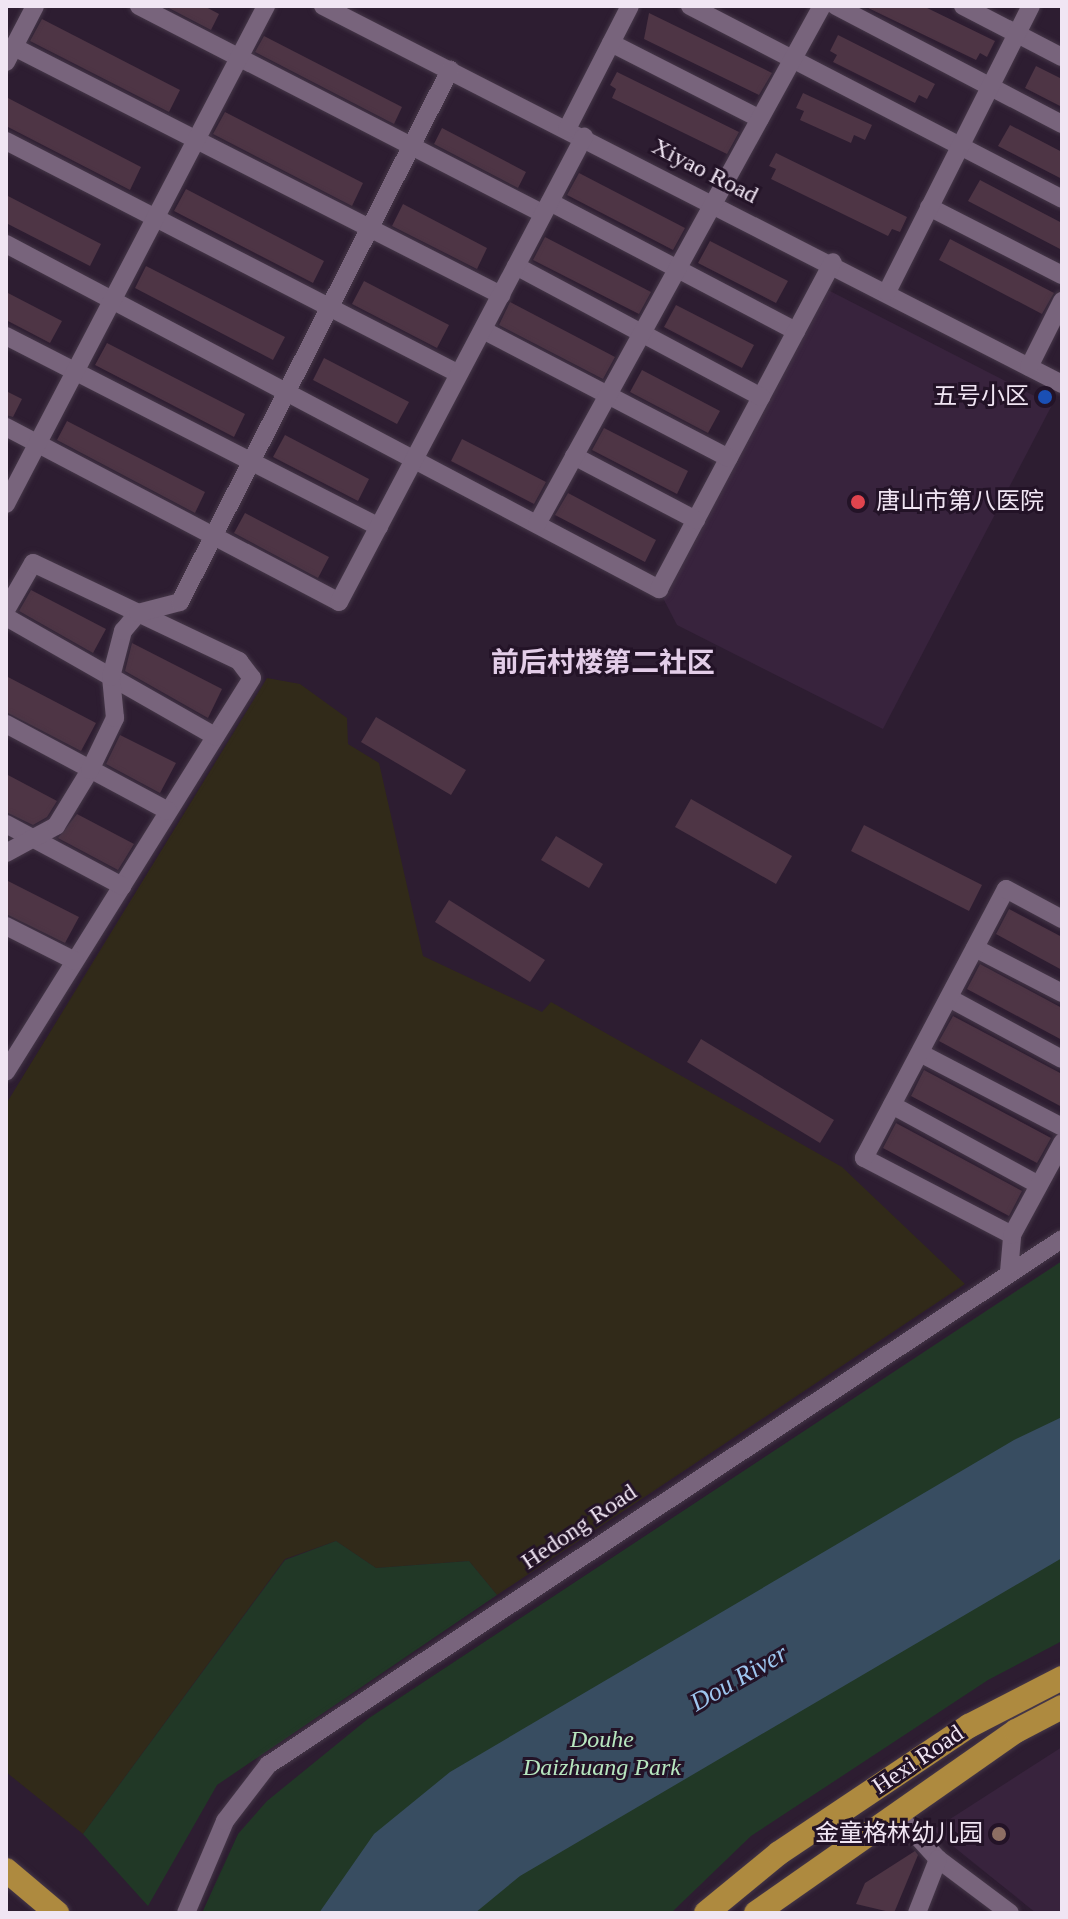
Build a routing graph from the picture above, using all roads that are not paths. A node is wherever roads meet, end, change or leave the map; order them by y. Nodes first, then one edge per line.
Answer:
1 (35, 6) edge
2 (139, 6) edge
3 (266, 6) edge
4 (323, 6) edge
5 (630, 6) edge
6 (690, 6) edge
7 (822, 6) edge
8 (836, 6) edge
9 (963, 6) edge
10 (1031, 6) edge
11 (1018, 34) junction
12 (611, 43) junction
13 (10, 55) edge
14 (1062, 57) edge
15 (239, 58) junction
16 (792, 60) junction
17 (450, 70) junction
18 (991, 86) junction
19 (760, 119) junction
20 (1062, 124) edge
21 (576, 133) junction
22 (196, 140) junction
23 (6, 141) edge
24 (411, 146) junction
25 (960, 147) junction
26 (1062, 199) edge
27 (714, 202) junction
28 (929, 207) junction
29 (547, 208) junction
30 (155, 218) junction
31 (370, 228) junction
32 (6, 244) edge
33 (833, 262) junction
34 (516, 266) junction
35 (678, 268) junction
36 (1062, 275) edge
37 (887, 292) junction
38 (501, 295) junction
39 (112, 300) junction
40 (1062, 301) edge
41 (330, 307) junction
42 (483, 330) junction
43 (796, 331) junction
44 (642, 333) junction
45 (6, 336) edge
46 (1029, 367) junction
47 (75, 372) junction
48 (459, 374) junction
49 (1062, 384) edge
50 (287, 392) junction
51 (609, 394) junction
52 (761, 397) junction
53 (6, 427) edge
54 (37, 444) junction
55 (574, 456) junction
56 (729, 458) junction
57 (415, 459) junction
58 (251, 462) junction
59 (6, 504) edge
60 (696, 520) junction
61 (537, 524) junction
62 (379, 527) junction
63 (214, 536) junction
64 (6, 610) edge
65 (138, 613) junction
66 (6, 617) edge
67 (111, 677) junction
68 (6, 724) edge
69 (215, 736) junction
70 (90, 770) junction
71 (168, 811) junction
72 (6, 824) edge
73 (36, 840) junction
74 (6, 853) edge
75 (122, 886) junction
76 (1062, 919) edge
77 (6, 926) edge
78 (975, 948) junction
79 (75, 961) junction
80 (1062, 993) edge
81 (949, 998) junction
82 (920, 1053) junction
83 (1062, 1059) edge
84 (6, 1071) edge
85 (892, 1105) junction
86 (1062, 1127) edge
87 (1062, 1143) edge
88 (1039, 1185) junction
89 (1012, 1235) junction
90 (1062, 1239) edge
91 (1009, 1272) junction
92 (1062, 1678) edge
93 (1062, 1707) edge
94 (897, 1814) junction
95 (938, 1859) junction
96 (6, 1870) edge
97 (57, 1913) edge
98 (186, 1913) edge
99 (706, 1913) edge
100 (756, 1913) edge
101 (917, 1913) edge
102 (1010, 1913) edge

1 - 13 street
2 - 15 street
3 - 15 street
4 - 17 street, Xiyao Road
5 - 12 street
6 - 16 street
7 - 16 street
8 - 18 street
9 - 11 street
10 - 11 street
11 - 14 street
11 - 18 street
12 - 19 street
12 - 21 street
13 - 22 street
15 - 22 street
15 - 24 street
16 - 19 street
16 - 25 street
17 - 21 street, Xiyao Road
17 - 24 street
18 - 20 street
18 - 25 street
19 - 27 street
21 - 27 street, Xiyao Road
21 - 29 street
22 - 30 street
22 - 31 street
23 - 30 street
24 - 29 street
24 - 31 street
25 - 26 street
25 - 28 street
27 - 33 street, Xiyao Road
27 - 35 street
28 - 36 street
28 - 37 street
29 - 34 street
29 - 35 street
30 - 39 street
30 - 41 street
31 - 38 street
31 - 41 street
32 - 39 street
33 - 37 street, Xiyao Road
33 - 43 street
34 - 38 street
34 - 44 street
35 - 43 street
35 - 44 street
37 - 46 street, Xiyao Road
38 - 42 street
39 - 47 street
39 - 50 street
40 - 46 street
41 - 48 street
41 - 50 street
42 - 48 street
42 - 51 street
43 - 52 street
44 - 51 street
44 - 52 street
45 - 47 street
46 - 49 street, Xiyao Road
47 - 54 street
47 - 58 street
48 - 57 street
50 - 57 street
50 - 58 street
51 - 55 street
51 - 56 street
52 - 56 street
53 - 54 street
54 - 59 street
54 - 63 street
55 - 60 street
55 - 61 street
56 - 60 street
57 - 61 street
57 - 62 street
58 - 62 street
58 - 63 street
60 - 61 street
62 - 63 street
63 - 65 street
64 - 65 street
65 - 67 street
65 - 69 street
66 - 67 street
67 - 69 street
67 - 70 street
68 - 70 street
69 - 71 street
70 - 71 street
70 - 73 street
71 - 75 street
72 - 73 street
73 - 74 street
73 - 75 street
75 - 79 street
76 - 78 street
77 - 79 street
78 - 80 street
78 - 81 street
79 - 84 street
81 - 82 street
81 - 83 street
82 - 85 street
82 - 86 street
85 - 88 street
85 - 89 street
87 - 88 street
88 - 89 street
89 - 91 street
90 - 91 street, Hedong Road
91 - 98 street, Hedong Road
92 - 99 main road, Hexi Road
93 - 94 main road, Hexi Road
94 - 95 street
94 - 100 main road, Hexi Road
95 - 101 street
95 - 102 street
96 - 97 main road

